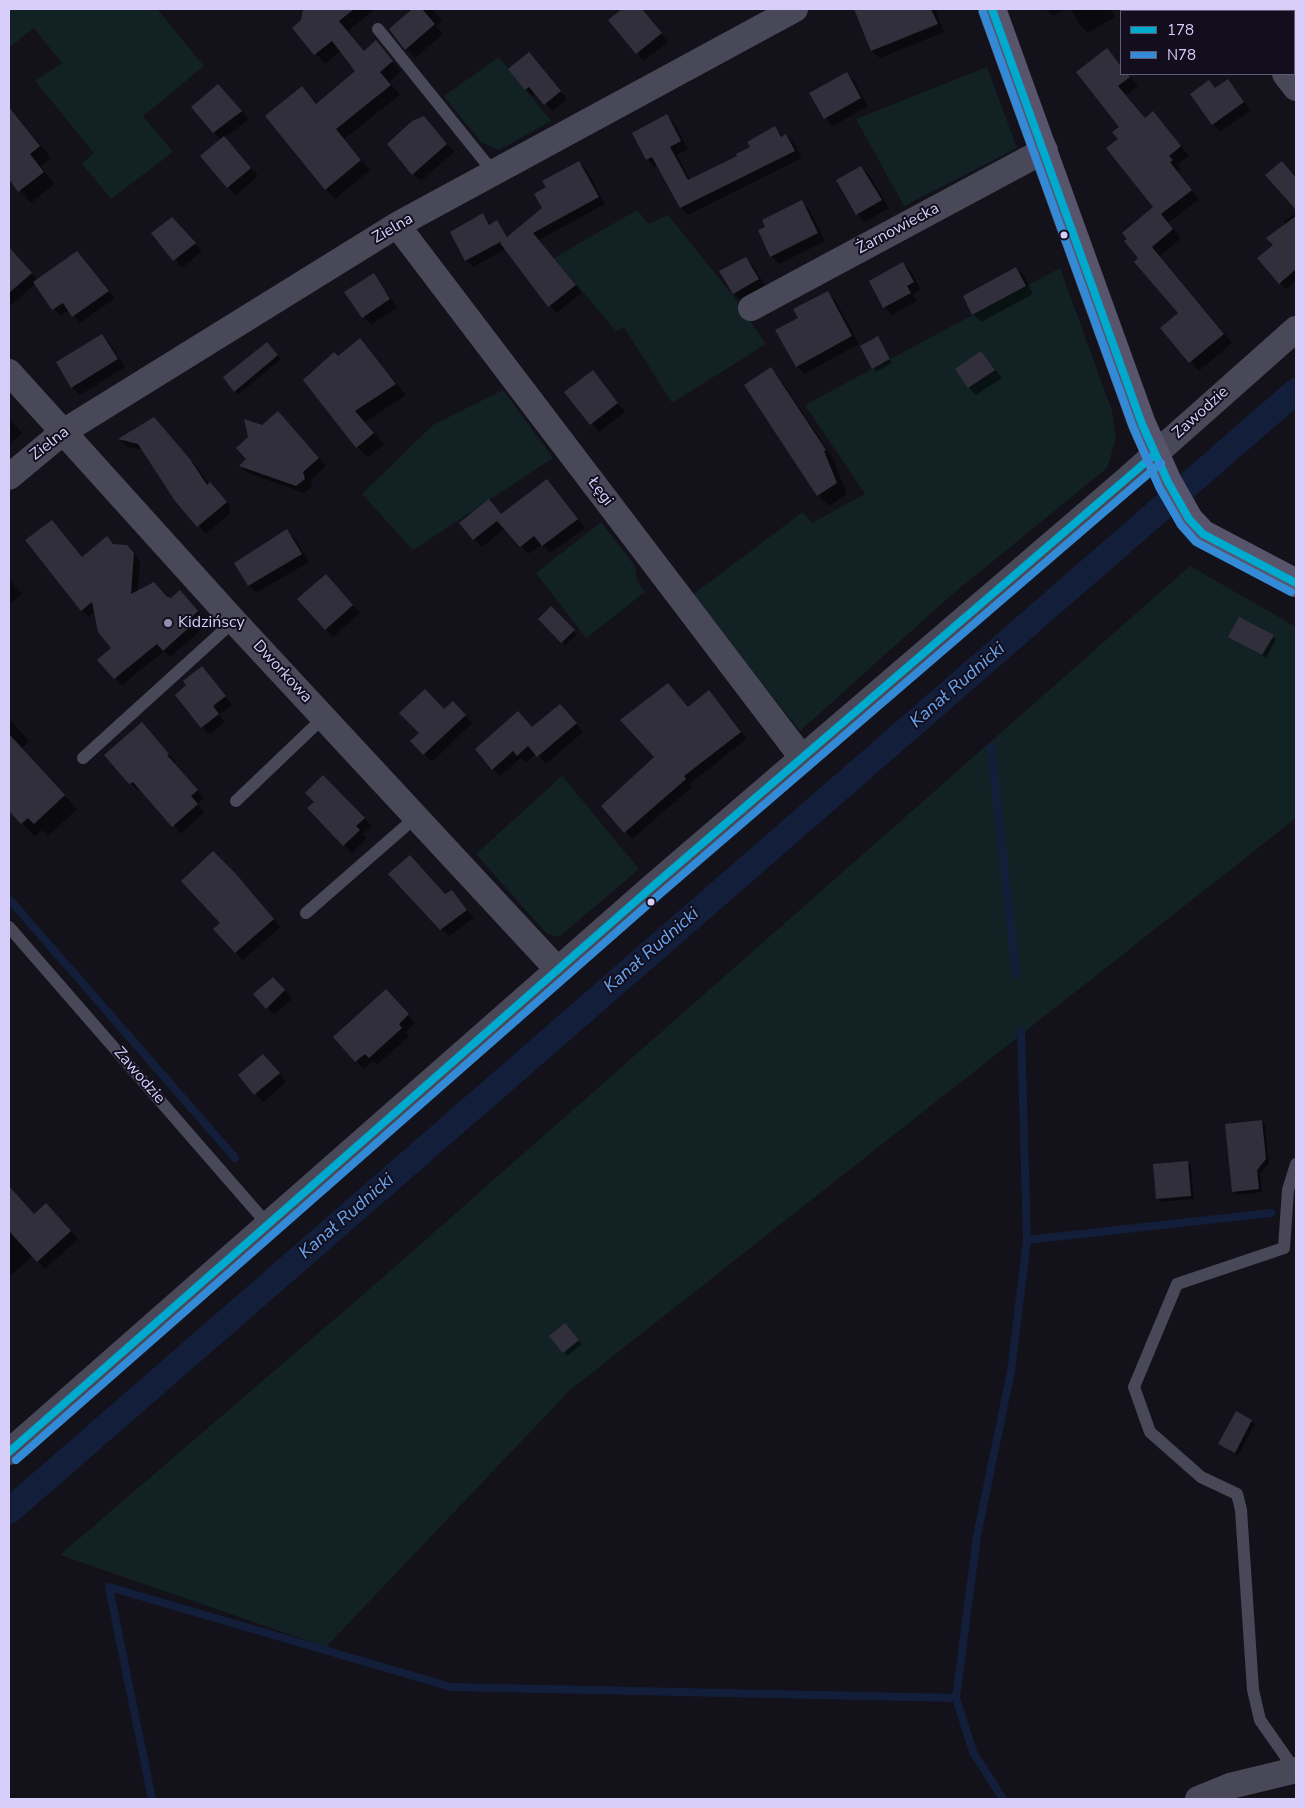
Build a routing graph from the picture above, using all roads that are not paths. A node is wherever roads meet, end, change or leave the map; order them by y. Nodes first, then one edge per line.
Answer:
1 (794, 9) edge
2 (992, 9) edge
3 (378, 29) dead end
4 (1286, 75) edge
5 (1296, 88) edge
6 (1044, 150) junction
7 (494, 172) junction
8 (397, 226) junction
9 (752, 308) dead end
10 (1296, 329) edge
11 (9, 372) edge
12 (64, 432) junction
13 (1154, 455) junction
14 (9, 476) edge
15 (1296, 583) edge
16 (234, 620) junction
17 (324, 717) junction
18 (83, 758) dead end
19 (803, 759) junction
20 (236, 801) dead end
21 (416, 817) junction
22 (306, 913) dead end
23 (9, 927) edge
24 (558, 970) junction
25 (1296, 1164) edge
26 (269, 1226) junction
27 (9, 1452) edge
28 (1296, 1770) edge
29 (1198, 1799) edge

1 - 7 street, Zielna
2 - 6 street
3 - 7 lane
4 - 5 street
6 - 9 street, Żarnowiecka
6 - 13 street
7 - 8 street, Zielna
8 - 12 street, Zielna
8 - 19 street, Łęgi
10 - 13 street, Zawodzie
11 - 12 street, Dworkowa
12 - 14 street, Zielna
12 - 16 street, Dworkowa
13 - 15 street
13 - 19 street, Zawodzie
16 - 17 street, Dworkowa
16 - 18 lane
17 - 20 lane
17 - 21 street, Dworkowa
19 - 24 street, Zawodzie
21 - 22 lane
21 - 24 street, Dworkowa
23 - 26 lane, Zawodzie
24 - 26 street, Zawodzie
25 - 28 lane
26 - 27 street, Zawodzie
28 - 29 street

